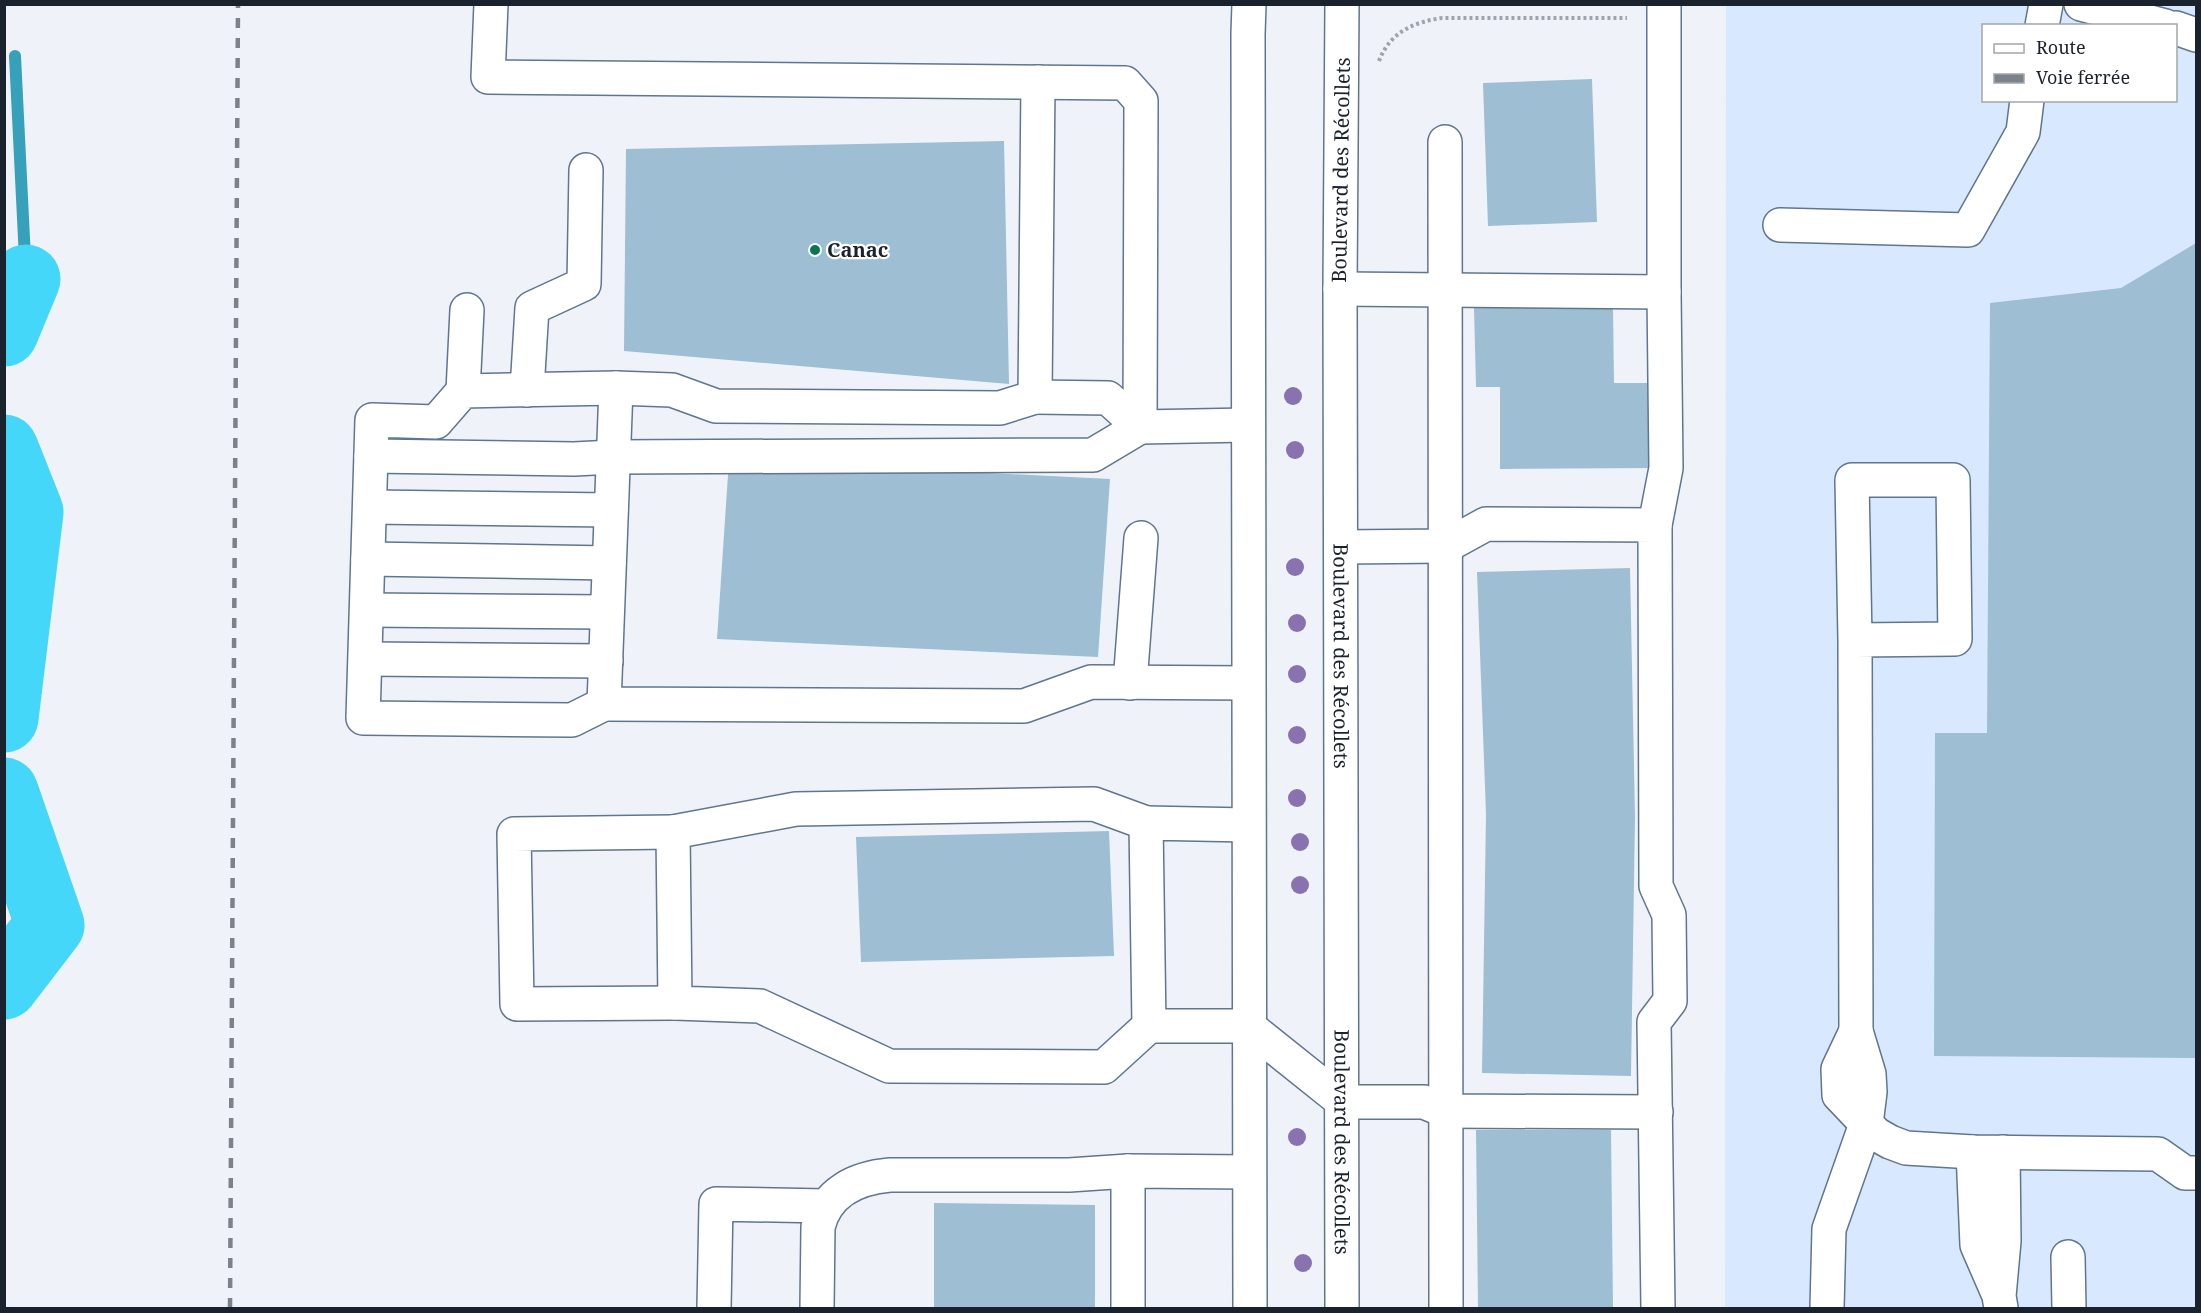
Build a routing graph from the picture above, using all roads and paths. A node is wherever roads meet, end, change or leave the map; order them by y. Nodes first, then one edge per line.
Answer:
1 (491, 4) edge
2 (1249, 4) edge
3 (1342, 4) edge
4 (1664, 4) edge
5 (2046, 4) edge
6 (2080, 4) edge
7 (1631, 18) dead end
8 (2042, 24) edge
9 (2157, 24) edge
10 (2177, 29) edge
11 (2196, 35) edge
12 (1390, 41) dead end
13 (1038, 82) junction
14 (2027, 102) edge
15 (1446, 142) dead end
16 (586, 170) dead end
17 (1780, 225) dead end
18 (1340, 289) junction
19 (1445, 290) junction
20 (1664, 292) junction
21 (467, 310) dead end
22 (616, 388) junction
23 (527, 390) junction
24 (463, 391) junction
25 (1035, 397) junction
26 (897, 407) junction
27 (1248, 425) junction
28 (1140, 427) junction
29 (371, 456) junction
30 (896, 456) junction
31 (613, 457) junction
32 (370, 507) junction
33 (611, 510) junction
34 (1655, 525) junction
35 (1141, 538) dead end
36 (1446, 546) junction
37 (1341, 547) junction
38 (368, 559) junction
39 (609, 563) junction
40 (367, 610) junction
41 (607, 612) junction
42 (1855, 640) junction
43 (366, 659) junction
44 (606, 661) junction
45 (1130, 683) junction
46 (1248, 683) junction
47 (604, 704) junction
48 (1146, 823) junction
49 (1248, 825) junction
50 (673, 832) junction
51 (675, 1003) junction
52 (1149, 1026) junction
53 (1248, 1026) junction
54 (1343, 1102) junction
55 (1446, 1111) junction
56 (1656, 1112) junction
57 (1866, 1124) junction
58 (1988, 1152) junction
59 (1128, 1171) junction
60 (1249, 1172) junction
61 (2196, 1173) edge
62 (826, 1206) junction
63 (2068, 1257) dead end
64 (2000, 1302) edge
65 (714, 1308) edge
66 (817, 1308) edge
67 (1128, 1308) edge
68 (1250, 1308) edge
69 (1342, 1308) edge
70 (1446, 1308) edge
71 (1658, 1308) edge
72 (1827, 1308) edge
73 (2069, 1308) edge

1 - 13 main road
2 - 27 main road
3 - 18 main road, Boulevard des Récollets
4 - 20 main road
5 - 8 main road
6 - 9 main road
7 - 12 path
10 - 11 main road
13 - 25 main road
13 - 28 main road
14 - 17 main road
15 - 19 main road
16 - 23 main road
18 - 19 main road
18 - 37 main road, Boulevard des Récollets
19 - 20 main road
19 - 36 main road
20 - 34 main road
21 - 24 main road
22 - 23 main road
22 - 26 main road
22 - 31 main road
23 - 24 main road
24 - 29 main road
25 - 26 main road
25 - 28 main road
26 - 30 main road
27 - 28 main road
27 - 46 main road
28 - 30 main road
29 - 31 main road
29 - 32 main road
30 - 31 main road
31 - 33 main road
32 - 33 main road
32 - 38 main road
33 - 39 main road
34 - 36 main road
34 - 56 main road
35 - 45 main road
36 - 37 main road
36 - 55 main road
37 - 54 main road, Boulevard des Récollets
38 - 39 main road
38 - 40 main road
39 - 41 main road
40 - 41 main road
40 - 43 main road
41 - 44 main road
42 - 42 main road
42 - 57 main road
43 - 44 main road
43 - 47 main road
44 - 47 main road
45 - 46 main road
45 - 47 main road
46 - 49 main road
48 - 49 main road
48 - 50 main road
48 - 52 main road
49 - 53 main road
50 - 51 main road
50 - 51 main road
51 - 52 main road
52 - 53 main road
53 - 54 main road
53 - 60 main road
54 - 55 main road
54 - 69 main road, Boulevard des Récollets
55 - 56 main road
55 - 70 main road
56 - 71 main road
57 - 58 main road
57 - 72 main road
58 - 61 main road
58 - 64 main road
59 - 60 main road
59 - 62 main road
59 - 67 main road
60 - 68 main road
62 - 65 main road
62 - 66 main road
63 - 73 main road

